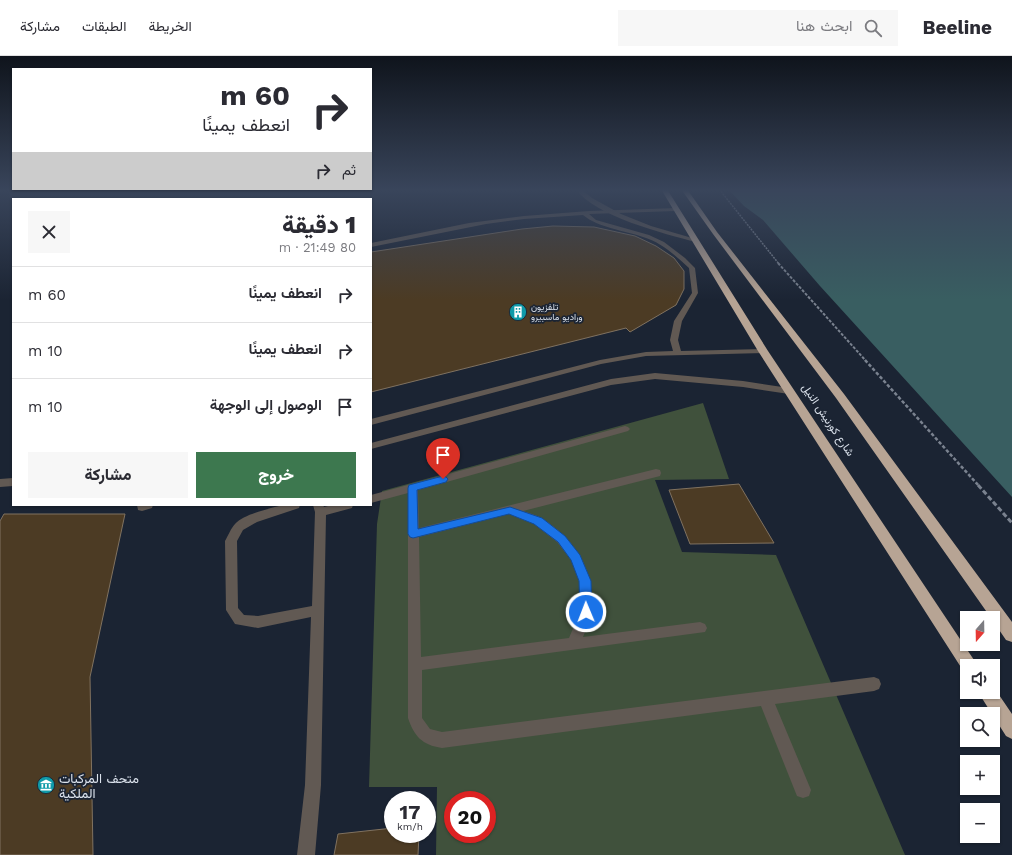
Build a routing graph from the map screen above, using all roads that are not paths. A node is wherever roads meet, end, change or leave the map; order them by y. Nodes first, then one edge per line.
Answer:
1 (463, 226) edge
2 (613, 226) edge
3 (650, 226) edge
4 (687, 226) edge
5 (710, 226) edge
6 (696, 240) junction
7 (372, 245) edge
8 (762, 351) junction
9 (677, 352) junction
10 (789, 391) junction
11 (372, 422) edge
12 (625, 429) dead end
13 (372, 446) edge
14 (656, 473) dead end
15 (12, 482) edge
16 (0, 483) edge
17 (412, 488) junction
18 (372, 499) edge
19 (292, 506) edge
20 (341, 506) edge
21 (320, 509) edge
22 (510, 510) junction
23 (413, 534) junction
24 (318, 610) junction
25 (700, 628) dead end
26 (1012, 635) edge
27 (574, 644) junction
28 (965, 659) edge
29 (415, 664) junction
30 (874, 684) dead end
31 (765, 698) junction
32 (992, 699) edge
33 (1012, 730) edge
34 (803, 790) dead end
35 (306, 855) edge

1 - 7 street
2 - 9 street
3 - 6 street
4 - 6 highway, شارع كورنيش النيل
5 - 26 highway, شارع كورنيش النيل
6 - 8 highway, شارع كورنيش النيل
8 - 9 street
8 - 10 highway, شارع كورنيش النيل
9 - 11 street
10 - 13 street
10 - 28 highway, شارع كورنيش النيل
12 - 17 street
14 - 22 street
15 - 16 street
17 - 18 street
17 - 23 street
19 - 24 street
20 - 21 street
21 - 24 street
22 - 23 street
22 - 27 street
23 - 29 street
24 - 35 street
25 - 27 street
27 - 29 street
29 - 31 street
30 - 31 street
31 - 34 street
32 - 33 highway

